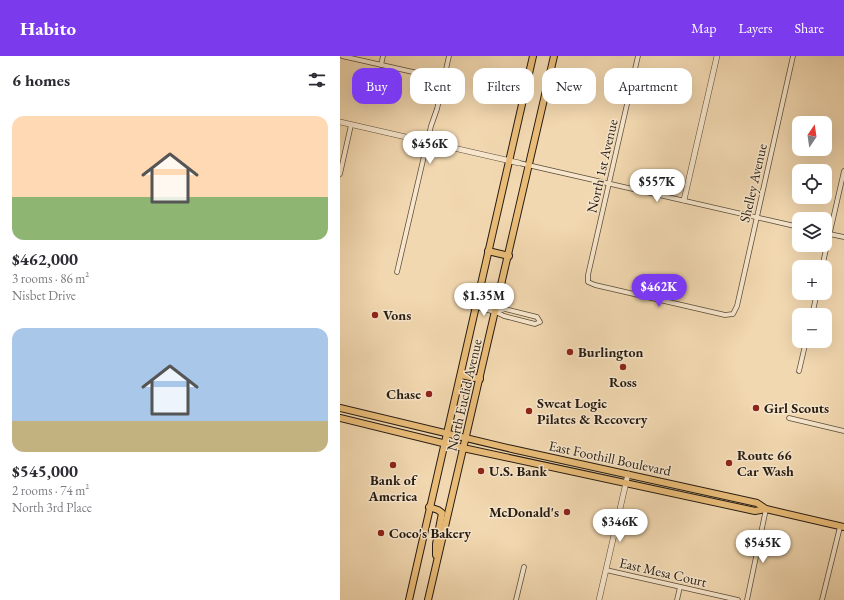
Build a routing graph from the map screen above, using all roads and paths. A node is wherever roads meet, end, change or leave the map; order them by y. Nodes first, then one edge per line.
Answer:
1 (342, 56) edge
2 (383, 56) edge
3 (449, 56) edge
4 (533, 56) edge
5 (554, 56) edge
6 (638, 56) edge
7 (717, 56) edge
8 (793, 56) edge
9 (381, 64) junction
10 (446, 68) edge
11 (410, 71) edge
12 (437, 104) edge
13 (340, 122) edge
14 (351, 125) junction
15 (427, 142) junction
16 (509, 161) junction
17 (519, 163) joint
18 (529, 166) junction
19 (844, 171) edge
20 (340, 174) edge
21 (609, 184) junction
22 (684, 200) junction
23 (832, 215) edge
24 (757, 217) junction
25 (792, 225) edge
26 (832, 234) edge
27 (844, 237) edge
28 (488, 251) junction
29 (509, 256) junction
30 (397, 272) dead end
31 (475, 307) junction
32 (496, 312) junction
33 (733, 314) joint
34 (804, 348) edge
35 (799, 371) dead end
36 (461, 375) junction
37 (480, 379) junction
38 (340, 408) edge
39 (340, 418) edge
40 (789, 418) dead end
41 (844, 431) edge
42 (447, 433) junction
43 (466, 438) junction
44 (445, 443) junction
45 (463, 448) junction
46 (628, 474) junction
47 (626, 483) junction
48 (430, 507) junction
49 (766, 509) junction
50 (842, 527) edge
51 (436, 567) junction
52 (524, 567) dead end
53 (606, 570) junction
54 (680, 587) junction
55 (409, 600) edge
56 (428, 600) edge
57 (516, 600) edge
58 (599, 600) edge
59 (677, 600) edge
60 (738, 600) edge
61 (746, 600) edge
62 (822, 600) edge

1 - 9 street
2 - 9 street
3 - 10 street
4 - 16 main road, North Euclid Avenue
5 - 18 main road, North Euclid Avenue
6 - 21 street, North 1st Avenue
7 - 22 street
8 - 24 street, Shelley Avenue
9 - 11 street
12 - 15 street
13 - 14 street
14 - 15 street
14 - 20 street
15 - 16 street
15 - 30 street
16 - 17 street
16 - 28 main road, North Euclid Avenue
17 - 18 street
18 - 21 street
18 - 29 main road, North Euclid Avenue
19 - 23 street
21 - 22 street
21 - 33 street, North 1st Avenue
22 - 24 street
24 - 25 street
24 - 33 street, Shelley Avenue
26 - 27 street
28 - 29 main road
28 - 31 main road, North Euclid Avenue
29 - 32 main road, North Euclid Avenue
31 - 32 street
31 - 36 main road, North Euclid Avenue
32 - 32 street
32 - 37 main road, North Euclid Avenue
34 - 35 street
36 - 37 main road
36 - 42 main road, North Euclid Avenue
37 - 43 main road, North Euclid Avenue
38 - 42 main road, East Foothill Boulevard
39 - 44 main road, East Foothill Boulevard
40 - 41 street
42 - 43 main road, East Foothill Boulevard
42 - 44 main road, North Euclid Avenue
43 - 45 main road, North Euclid Avenue
43 - 46 main road, East Foothill Boulevard
44 - 45 main road, East Foothill Boulevard
44 - 48 main road, North Euclid Avenue
45 - 47 main road, East Foothill Boulevard
45 - 51 main road, North Euclid Avenue
46 - 47 street
46 - 49 main road, East Foothill Boulevard
47 - 49 main road, East Foothill Boulevard
47 - 53 street
48 - 51 main road
48 - 55 main road, North Euclid Avenue
49 - 50 main road, East Foothill Boulevard
49 - 61 street
50 - 62 street
51 - 56 main road, North Euclid Avenue
52 - 57 street
53 - 54 street, East Mesa Court
53 - 58 street
54 - 59 street
54 - 60 street, East Mesa Court

